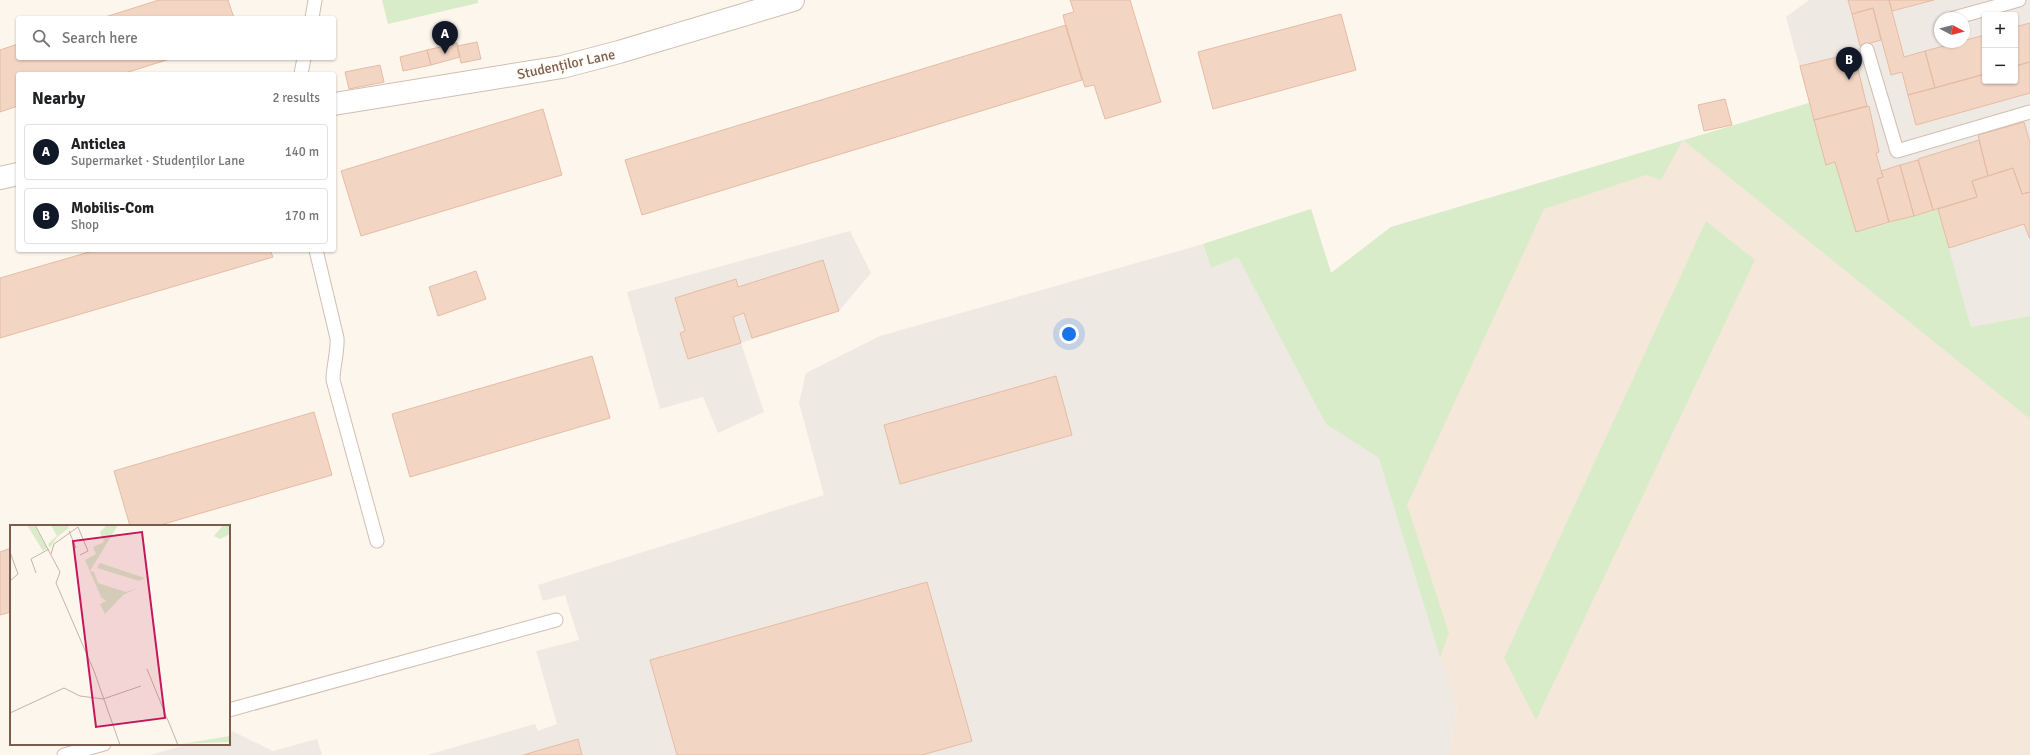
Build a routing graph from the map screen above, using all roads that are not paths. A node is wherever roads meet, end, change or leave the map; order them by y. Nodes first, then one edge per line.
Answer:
1 (315, 0) edge
2 (793, 0) edge
3 (2019, 0) edge
4 (1970, 14) edge
5 (312, 16) edge
6 (1867, 50) dead end
7 (304, 60) edge
8 (301, 72) edge
9 (336, 104) edge
10 (2030, 112) edge
11 (16, 174) edge
12 (0, 178) edge
13 (316, 252) edge
14 (377, 541) dead end
15 (556, 620) dead end
16 (230, 710) edge
17 (100, 745) edge
18 (64, 755) edge

1 - 5 lane
2 - 9 street, Studenților Lane
3 - 4 lane
6 - 10 lane
7 - 8 lane
11 - 12 street
13 - 14 lane
15 - 16 lane
17 - 18 lane

